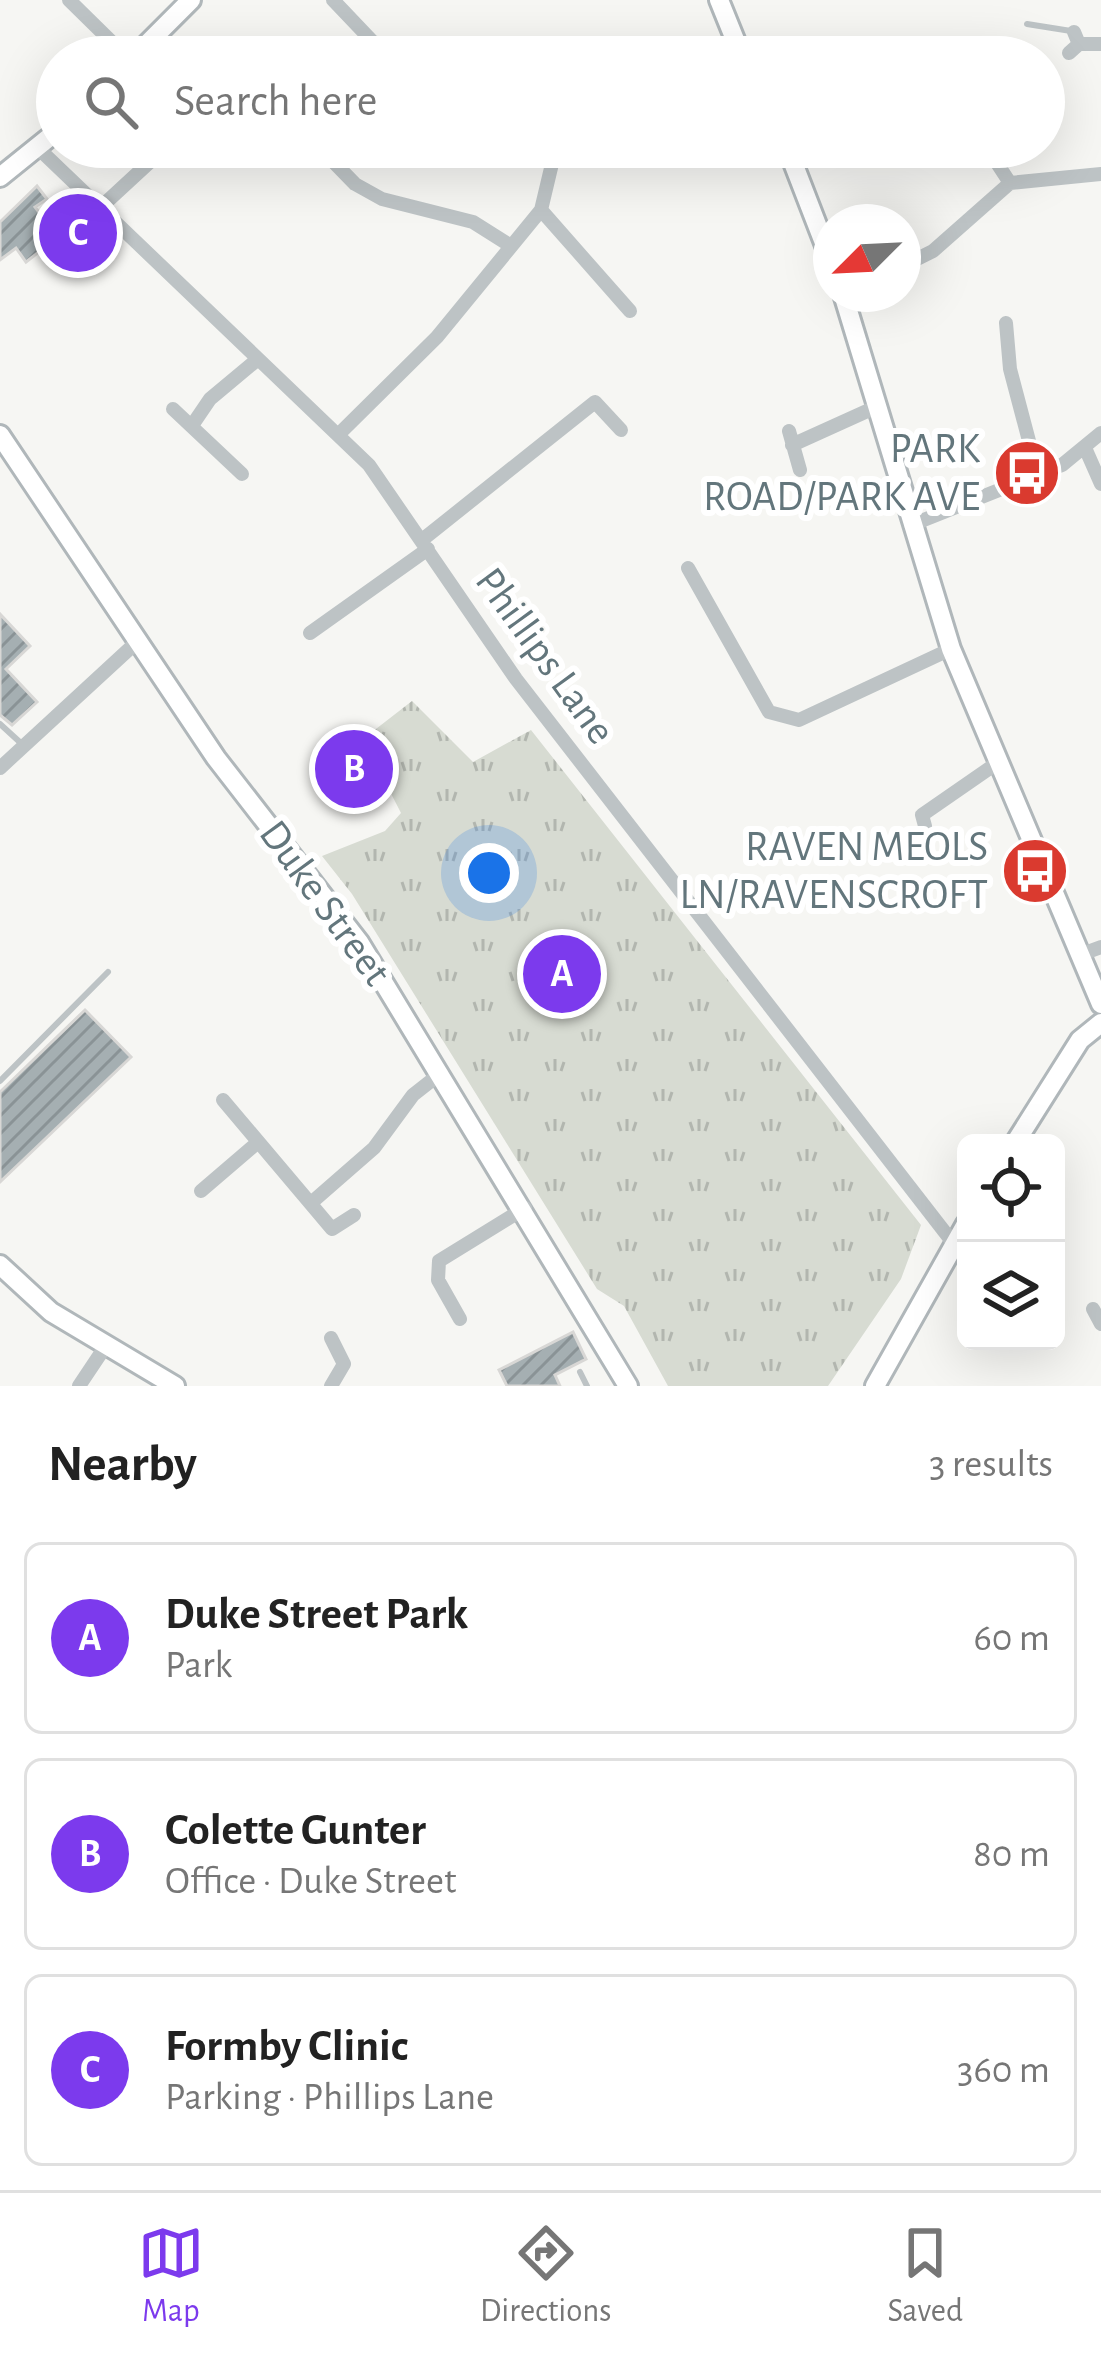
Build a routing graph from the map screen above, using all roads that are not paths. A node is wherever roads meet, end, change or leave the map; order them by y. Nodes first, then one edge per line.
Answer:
1 (69, 0) edge
2 (191, 0) edge
3 (333, 0) edge
4 (719, 0) edge
5 (1027, 24) dead end
6 (108, 36) edge
7 (153, 36) edge
8 (367, 36) edge
9 (734, 36) edge
10 (1057, 36) edge
11 (1065, 39) edge
12 (1074, 43) joint
13 (1101, 44) edge
14 (36, 150) edge
15 (33, 153) junction
16 (36, 155) edge
17 (0, 162) edge
18 (52, 168) edge
19 (141, 168) edge
20 (339, 168) edge
21 (551, 168) edge
22 (795, 168) edge
23 (1000, 168) edge
24 (1101, 174) edge
25 (0, 178) edge
26 (1010, 183) junction
27 (98, 204) junction
28 (541, 210) junction
29 (813, 214) edge
30 (511, 246) junction
31 (58, 251) dead end
32 (921, 257) edge
33 (630, 311) dead end
34 (847, 312) edge
35 (1006, 323) dead end
36 (258, 358) junction
37 (876, 407) junction
38 (173, 410) dead end
39 (193, 424) junction
40 (621, 430) dead end
41 (340, 433) junction
42 (0, 434) edge
43 (1101, 434) edge
44 (1086, 450) junction
45 (800, 470) dead end
46 (242, 474) dead end
47 (1038, 475) junction
48 (1101, 484) edge
49 (910, 526) junction
50 (425, 544) junction
51 (688, 568) dead end
52 (310, 633) dead end
53 (139, 640) junction
54 (951, 649) junction
55 (0, 724) edge
56 (23, 745) junction
57 (1000, 761) junction
58 (0, 767) edge
59 (926, 826) dead end
60 (1092, 950) edge
61 (108, 972) dead end
62 (1101, 1004) edge
63 (1101, 1023) edge
64 (441, 1073) junction
65 (0, 1081) edge
66 (223, 1100) dead end
67 (1021, 1134) edge
68 (257, 1143) junction
69 (201, 1191) dead end
70 (311, 1203) junction
71 (525, 1208) junction
72 (354, 1215) dead end
73 (957, 1239) edge
74 (954, 1244) junction
75 (0, 1264) edge
76 (1093, 1309) dead end
77 (460, 1319) dead end
78 (1101, 1324) edge
79 (331, 1338) dead end
80 (105, 1347) junction
81 (580, 1372) dead end
82 (79, 1386) edge
83 (175, 1386) edge
84 (331, 1386) edge
85 (587, 1386) edge
86 (628, 1386) edge
87 (875, 1386) edge

1 - 6 street
2 - 7 street
3 - 8 street
4 - 9 street
5 - 10 lane
11 - 12 lane
12 - 13 street
14 - 15 street
15 - 16 street, Phillips Lane
15 - 17 street
15 - 25 street
18 - 27 street, Phillips Lane
19 - 27 street
20 - 30 street
21 - 28 street
22 - 29 street
23 - 26 street
24 - 26 street
26 - 32 street
27 - 31 lane
27 - 36 street, Phillips Lane
28 - 30 street
28 - 33 street
30 - 41 street
34 - 37 street
35 - 47 street
36 - 39 street
36 - 41 street, Phillips Lane
37 - 45 street
37 - 49 street
38 - 39 street
39 - 46 street
40 - 50 street
41 - 50 street, Phillips Lane
42 - 53 street, Duke Street
43 - 44 street
44 - 47 street
44 - 48 street
47 - 49 street
49 - 54 street
50 - 52 street
50 - 74 street, Phillips Lane
51 - 54 street
53 - 56 street
53 - 64 street, Duke Street
54 - 57 street
55 - 56 lane
56 - 58 street
57 - 59 street
57 - 60 street
60 - 62 street
61 - 65 lane
63 - 67 street
64 - 70 street
64 - 71 street, Duke Street
66 - 68 street
68 - 69 street
68 - 70 street
70 - 72 street
71 - 77 street
71 - 86 street, Duke Street
73 - 74 street
74 - 87 street
75 - 80 street
76 - 78 street
79 - 84 street
80 - 82 street
80 - 83 street
81 - 85 lane

